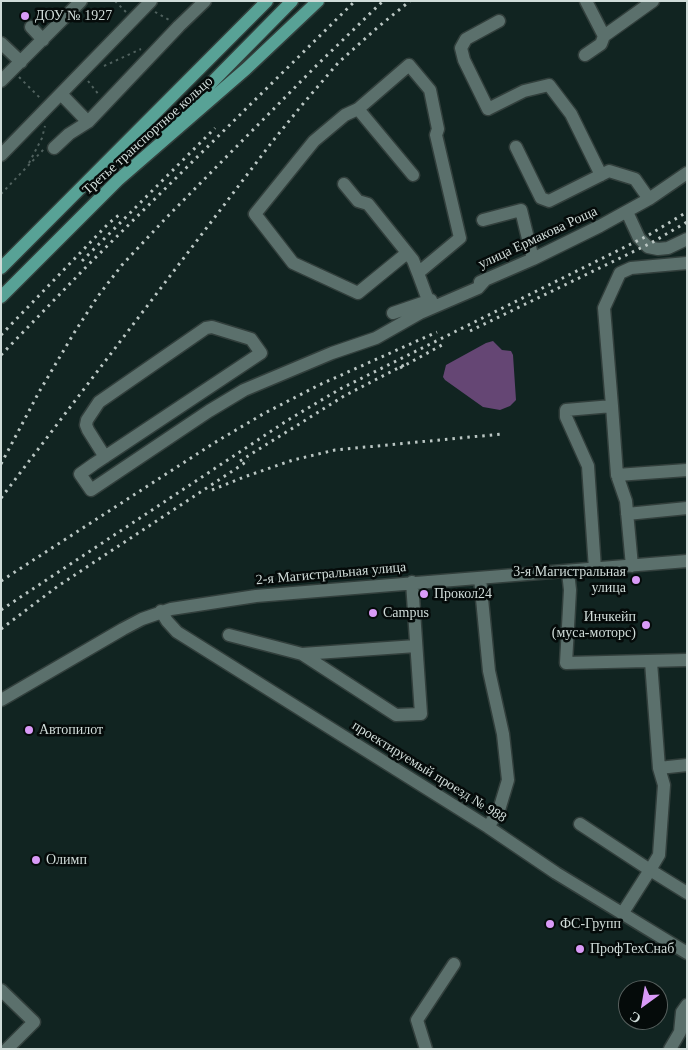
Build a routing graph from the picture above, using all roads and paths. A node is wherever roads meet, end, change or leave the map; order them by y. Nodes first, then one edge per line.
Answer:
1 (81, 1) edge
2 (115, 1) edge
3 (205, 1) edge
4 (267, 1) edge
5 (292, 1) edge
6 (318, 1) edge
7 (586, 1) edge
8 (653, 1) edge
9 (151, 5) edge
10 (126, 12) dead end
11 (499, 22) dead end
12 (179, 26) junction
13 (31, 27) dead end
14 (604, 36) junction
15 (42, 40) junction
16 (1, 43) edge
17 (142, 49) dead end
18 (585, 55) dead end
19 (16, 66) junction
20 (99, 68) dead end
21 (85, 77) dead end
22 (1, 81) edge
23 (61, 94) junction
24 (42, 100) dead end
25 (106, 102) junction
26 (358, 109) junction
27 (88, 122) junction
28 (45, 124) dead end
29 (516, 147) dead end
30 (54, 148) joint
31 (1, 155) edge
32 (28, 166) junction
33 (687, 173) edge
34 (414, 175) dead end
35 (601, 175) junction
36 (118, 180) junction
37 (344, 184) dead end
38 (1, 194) edge
39 (649, 198) junction
40 (626, 212) junction
41 (483, 220) dead end
42 (687, 239) edge
43 (407, 253) junction
44 (533, 259) junction
45 (687, 263) edge
46 (1, 268) edge
47 (418, 273) junction
48 (486, 279) junction
49 (1, 297) edge
50 (428, 300) junction
51 (393, 313) dead end
52 (612, 406) junction
53 (105, 457) junction
54 (687, 470) edge
55 (617, 475) junction
56 (687, 508) edge
57 (627, 514) junction
58 (687, 561) edge
59 (632, 566) junction
60 (595, 570) junction
61 (568, 572) junction
62 (480, 578) junction
63 (412, 582) junction
64 (161, 611) junction
65 (229, 635) dead end
66 (416, 646) junction
67 (302, 654) junction
68 (687, 660) edge
69 (651, 662) junction
70 (1, 700) edge
71 (687, 765) edge
72 (659, 768) junction
73 (580, 824) dead end
74 (488, 827) junction
75 (650, 870) junction
76 (687, 893) edge
77 (622, 914) junction
78 (687, 953) edge
79 (454, 964) dead end
80 (1, 990) edge
81 (687, 1005) edge
82 (7, 1049) edge
83 (426, 1049) edge
84 (670, 1049) edge

1 - 15 street
2 - 10 path
3 - 12 street
4 - 46 main road, Третье транспортное кольцо
5 - 36 main road, Третье транспортное кольцо
6 - 36 main road, Третье транспортное кольцо
7 - 14 street
8 - 14 street
9 - 12 path
9 - 23 street
11 - 35 street
12 - 25 street
13 - 15 street
14 - 18 street
15 - 19 street
16 - 19 street
17 - 20 path
19 - 22 street
19 - 24 path
21 - 25 path
23 - 27 street
23 - 31 street
25 - 27 street
26 - 34 street
26 - 43 street
26 - 47 street
27 - 30 street
28 - 32 path
29 - 35 street
30 - 32 path
32 - 38 path
33 - 39 street, улица Ермакова Роща
35 - 39 street
36 - 49 main road, Третье транспортное кольцо
37 - 43 street
39 - 40 street, улица Ермакова Роща
40 - 42 street
40 - 44 street, улица Ермакова Роща
41 - 44 street
43 - 47 street
44 - 48 street, улица Ермакова Роща
45 - 52 street
47 - 50 street
48 - 50 street, улица Ермакова Роща
48 - 53 street
50 - 51 street, улица Ермакова Роща
52 - 55 street
52 - 60 street
53 - 53 street
54 - 55 street
55 - 57 street
56 - 57 street
57 - 59 street
58 - 59 street, 2-я Магистральная улица
59 - 60 street, 2-я Магистральная улица
60 - 61 street, 2-я Магистральная улица
61 - 62 street, 2-я Магистральная улица
61 - 69 street
62 - 63 street, 2-я Магистральная улица
62 - 74 street
63 - 64 street, 2-я Магистральная улица
63 - 66 street
64 - 70 street, 2-я Магистральная улица
64 - 74 street, проектируемый проезд № 988
65 - 67 street
66 - 67 street
66 - 67 street
68 - 69 street
69 - 72 street
71 - 72 street
72 - 75 street
73 - 75 street
74 - 77 street, проектируемый проезд № 988
75 - 76 street
75 - 77 street
77 - 78 street, проектируемый проезд № 988
79 - 83 street
80 - 82 street
81 - 84 street

